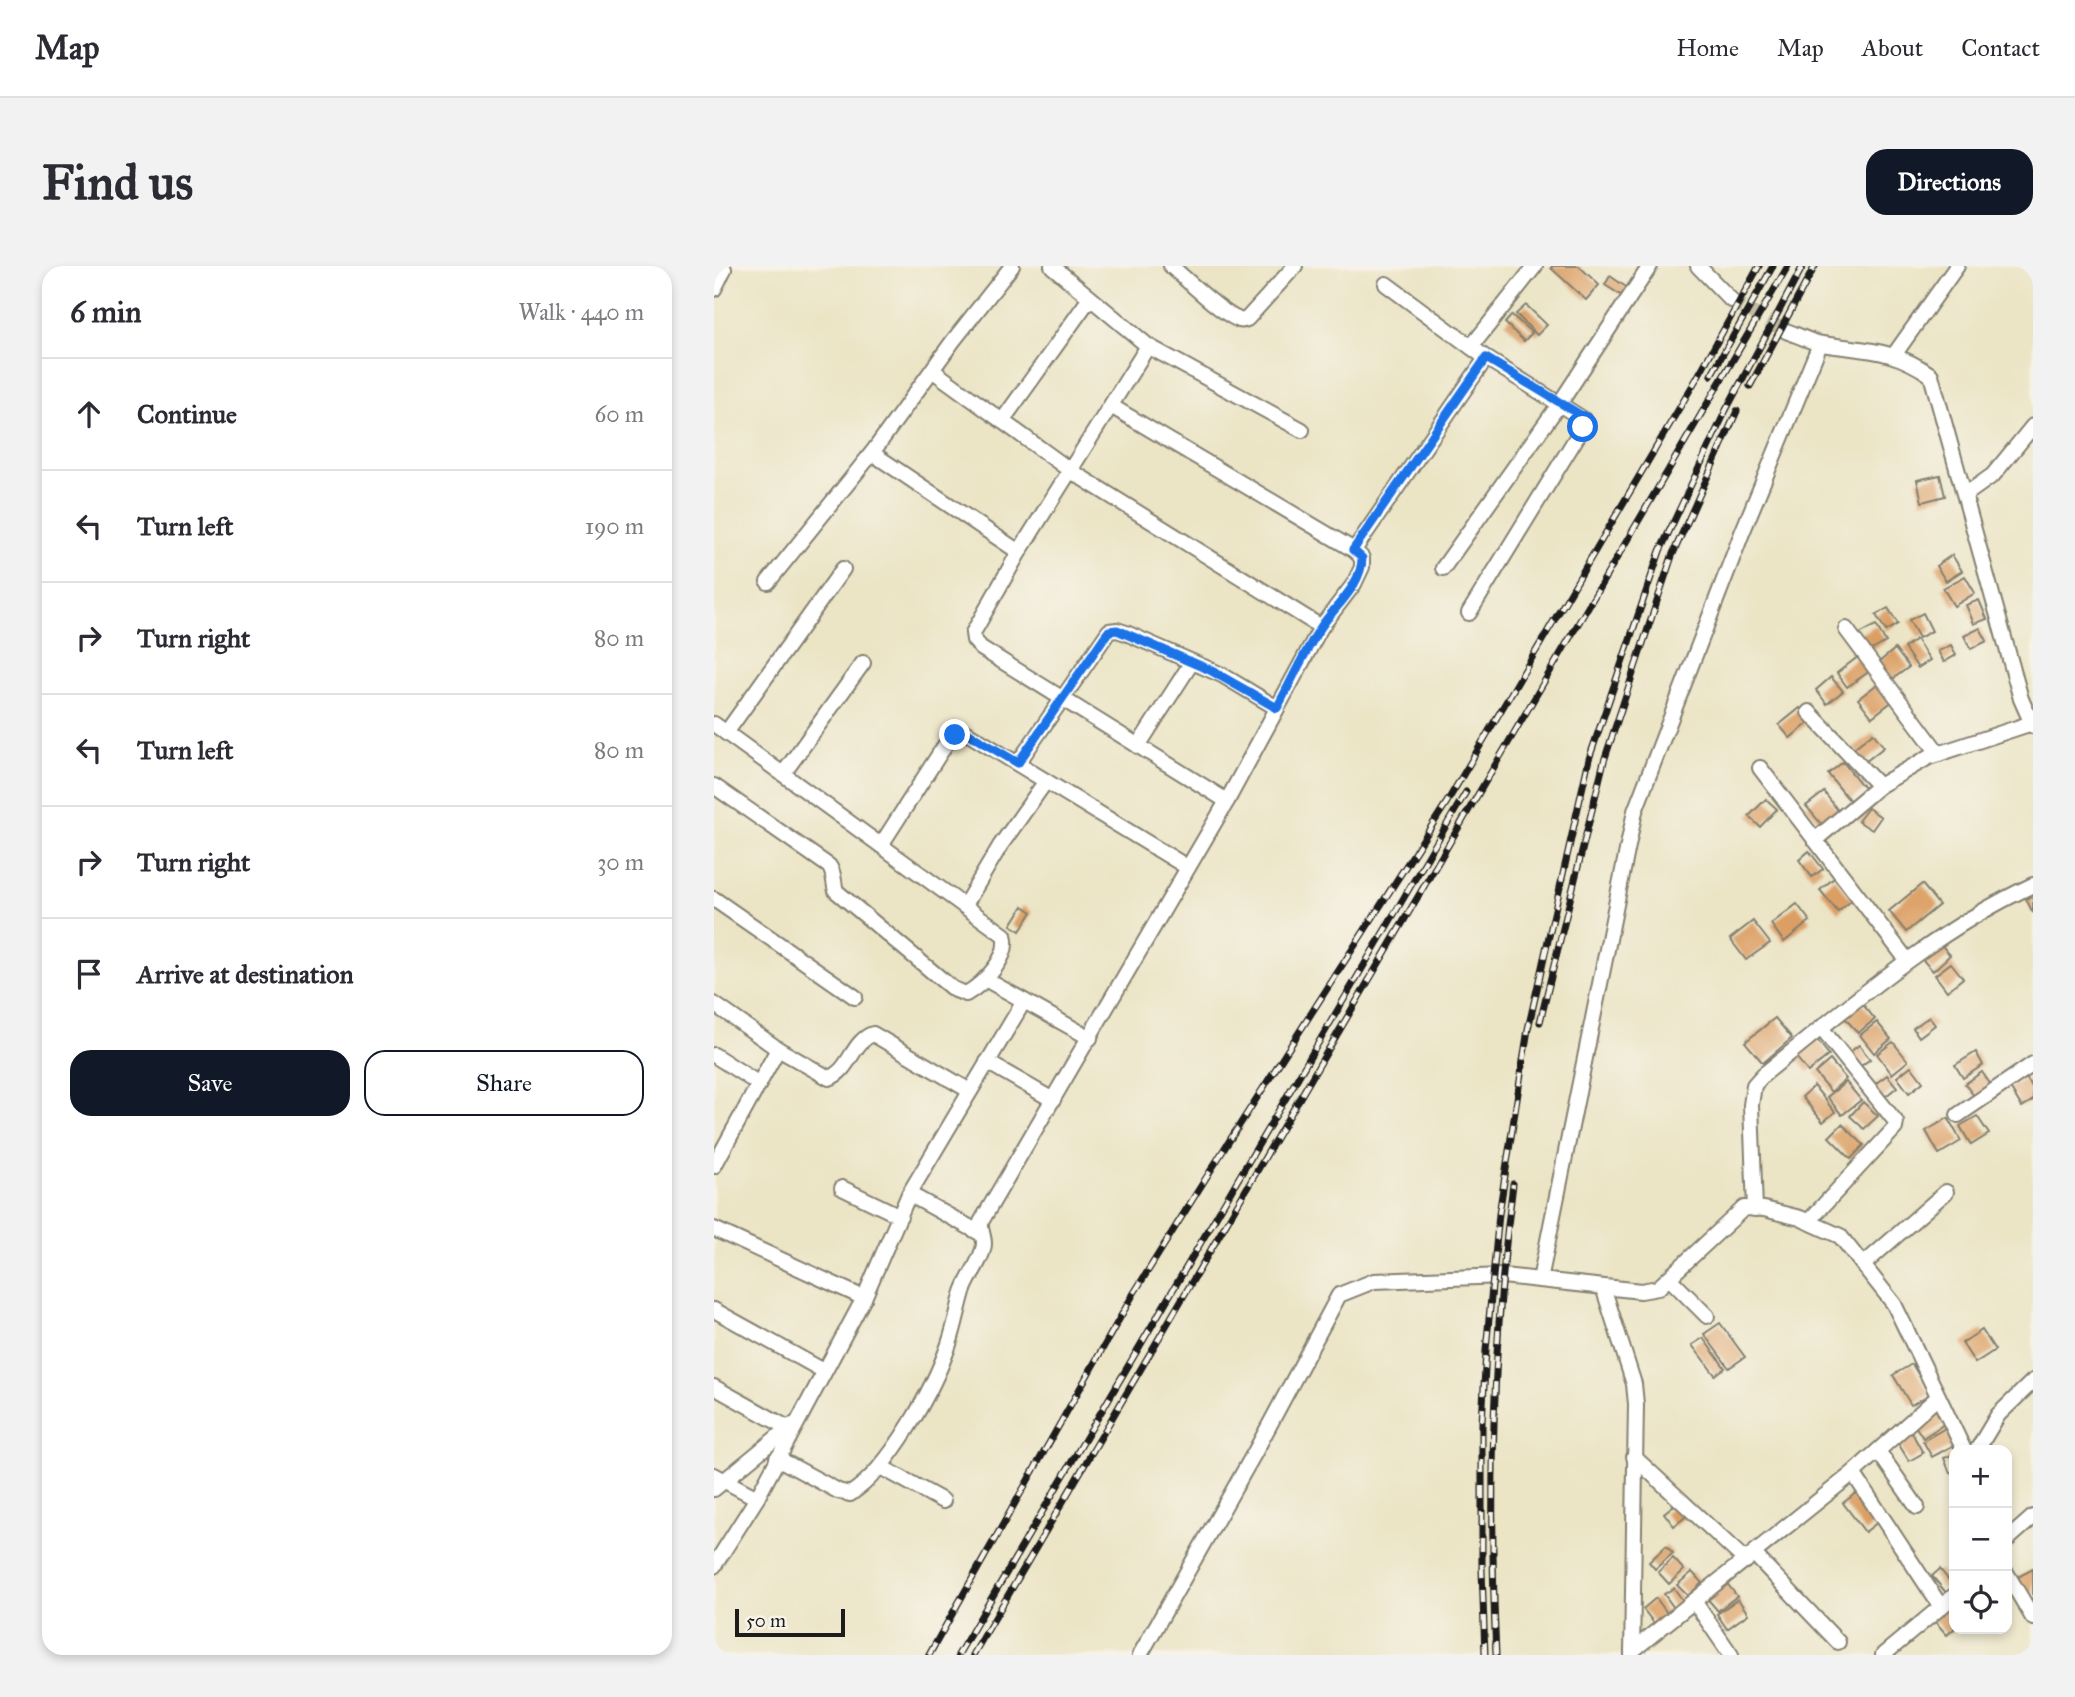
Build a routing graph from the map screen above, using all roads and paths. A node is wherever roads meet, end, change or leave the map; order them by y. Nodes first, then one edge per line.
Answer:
1 (722, 266) edge
2 (1052, 266) edge
3 (1171, 266) edge
4 (1535, 266) edge
5 (1650, 266) edge
6 (1698, 266) edge
7 (1957, 266) edge
8 (1007, 268) edge
9 (1287, 269) edge
10 (1386, 284) dead end
11 (714, 289) edge
12 (1090, 298) junction
13 (1731, 300) tunnel mouth
14 (1786, 331) tunnel mouth
15 (1820, 344) junction
16 (1148, 346) junction
17 (1471, 347) junction
18 (1894, 355) junction
19 (1486, 358) junction
20 (932, 370) junction
21 (1560, 403) junction
22 (1111, 406) junction
23 (1002, 421) junction
24 (2033, 426) edge
25 (1302, 430) dead end
26 (872, 453) junction
27 (1071, 471) junction
28 (1965, 495) junction
29 (1353, 550) junction
30 (1019, 552) junction
31 (1443, 568) dead end
32 (843, 569) dead end
33 (768, 582) dead end
34 (1469, 613) dead end
35 (1321, 627) junction
36 (1846, 629) dead end
37 (1192, 662) junction
38 (863, 663) dead end
39 (1063, 700) junction
40 (1277, 708) junction
41 (1810, 712) dead end
42 (2032, 724) edge
43 (720, 728) edge
44 (1138, 746) junction
45 (1938, 754) junction
46 (1018, 763) junction
47 (1759, 768) dead end
48 (783, 774) junction
49 (1046, 780) junction
50 (714, 786) edge
51 (1879, 786) junction
52 (1227, 801) junction
53 (1815, 840) junction
54 (881, 845) junction
55 (1187, 867) junction
56 (2033, 885) edge
57 (714, 898) edge
58 (965, 905) junction
59 (1907, 960) junction
60 (985, 979) junction
61 (855, 997) dead end
62 (1024, 1001) junction
63 (714, 1004) edge
64 (1821, 1028) junction
65 (1090, 1038) junction
66 (778, 1049) junction
67 (714, 1055) edge
68 (987, 1062) junction
69 (2033, 1064) edge
70 (759, 1084) junction
71 (970, 1091) junction
72 (1053, 1100) junction
73 (1958, 1115) dead end
74 (718, 1150) edge
75 (714, 1166) edge
76 (842, 1188) dead end
77 (1946, 1192) dead end
78 (909, 1194) junction
79 (1755, 1209) junction
80 (900, 1216) junction
81 (1808, 1222) junction
82 (714, 1229) edge
83 (980, 1233) junction
84 (1863, 1265) junction
85 (1669, 1278) junction
86 (1540, 1280) junction
87 (1603, 1287) junction
88 (864, 1297) junction
89 (714, 1310) edge
90 (1707, 1316) dead end
91 (824, 1371) junction
92 (2033, 1381) edge
93 (714, 1387) edge
94 (1938, 1397) junction
95 (792, 1424) junction
96 (1962, 1445) edge
97 (1980, 1445) edge
98 (1878, 1451) junction
99 (1634, 1457) junction
100 (777, 1458) junction
101 (881, 1467) junction
102 (1853, 1473) junction
103 (717, 1481) edge
104 (757, 1497) junction
105 (943, 1501) dead end
106 (1917, 1507) dead end
107 (2033, 1517) edge
108 (2012, 1536) edge
109 (1750, 1557) junction
110 (714, 1566) edge
111 (2012, 1582) edge
112 (1949, 1600) edge
113 (1694, 1601) junction
114 (1941, 1607) junction
115 (2033, 1618) edge
116 (1838, 1642) dead end
117 (1632, 1653) edge
118 (1140, 1655) edge
119 (1731, 1655) edge
120 (1883, 1655) edge

1 - 11 street
2 - 12 street
3 - 9 street
4 - 17 street
5 - 21 street
6 - 13 street
7 - 18 street
8 - 20 street
10 - 17 street
12 - 16 street
12 - 23 street
14 - 15 street
15 - 18 street
15 - 86 street
16 - 22 street
16 - 25 street
17 - 19 street
18 - 28 street
19 - 21 street
19 - 29 street
20 - 23 street
20 - 26 street
21 - 31 street
21 - 34 street
22 - 27 street
22 - 29 street
23 - 27 street
24 - 28 street
26 - 30 street
26 - 33 street
27 - 30 street
27 - 35 street
28 - 42 street
29 - 35 street
30 - 39 street
32 - 43 street
35 - 40 street
36 - 45 street
37 - 39 street
37 - 40 street
37 - 44 street
38 - 48 street
39 - 44 street
39 - 46 street
40 - 52 street
41 - 51 street
42 - 45 street
43 - 48 street
44 - 52 street
45 - 51 street
46 - 49 street
46 - 54 street
47 - 53 street
48 - 54 street
49 - 55 street
49 - 58 street
50 - 60 street
51 - 53 street
52 - 55 street
53 - 59 street
54 - 58 street
55 - 65 street
56 - 59 street
57 - 61 street
58 - 60 street
59 - 64 street
60 - 62 street
62 - 65 street
62 - 68 street
63 - 66 street
64 - 79 street
64 - 81 street
65 - 72 street
66 - 70 street
66 - 71 street
67 - 70 street
68 - 71 street
68 - 72 street
69 - 73 street
70 - 74 street
71 - 78 street
72 - 83 street
74 - 75 street
76 - 80 street
77 - 84 street
78 - 80 street
78 - 83 street
79 - 81 street
79 - 85 street
80 - 88 street
81 - 84 street
82 - 88 street
83 - 101 street
84 - 94 street
85 - 87 street
85 - 90 street
86 - 87 street
86 - 118 street
87 - 99 street
88 - 91 street
89 - 91 street
91 - 95 street
92 - 97 street
93 - 95 street
94 - 96 street
94 - 98 street
95 - 100 street
95 - 103 street
98 - 102 street
98 - 106 street
99 - 109 street
99 - 117 street
100 - 101 street
100 - 104 street
101 - 105 street
102 - 109 street
102 - 114 street
103 - 104 street
104 - 110 street
107 - 108 street
109 - 113 street
109 - 116 street
111 - 115 street
112 - 114 street
113 - 117 street
113 - 119 street
114 - 120 street

